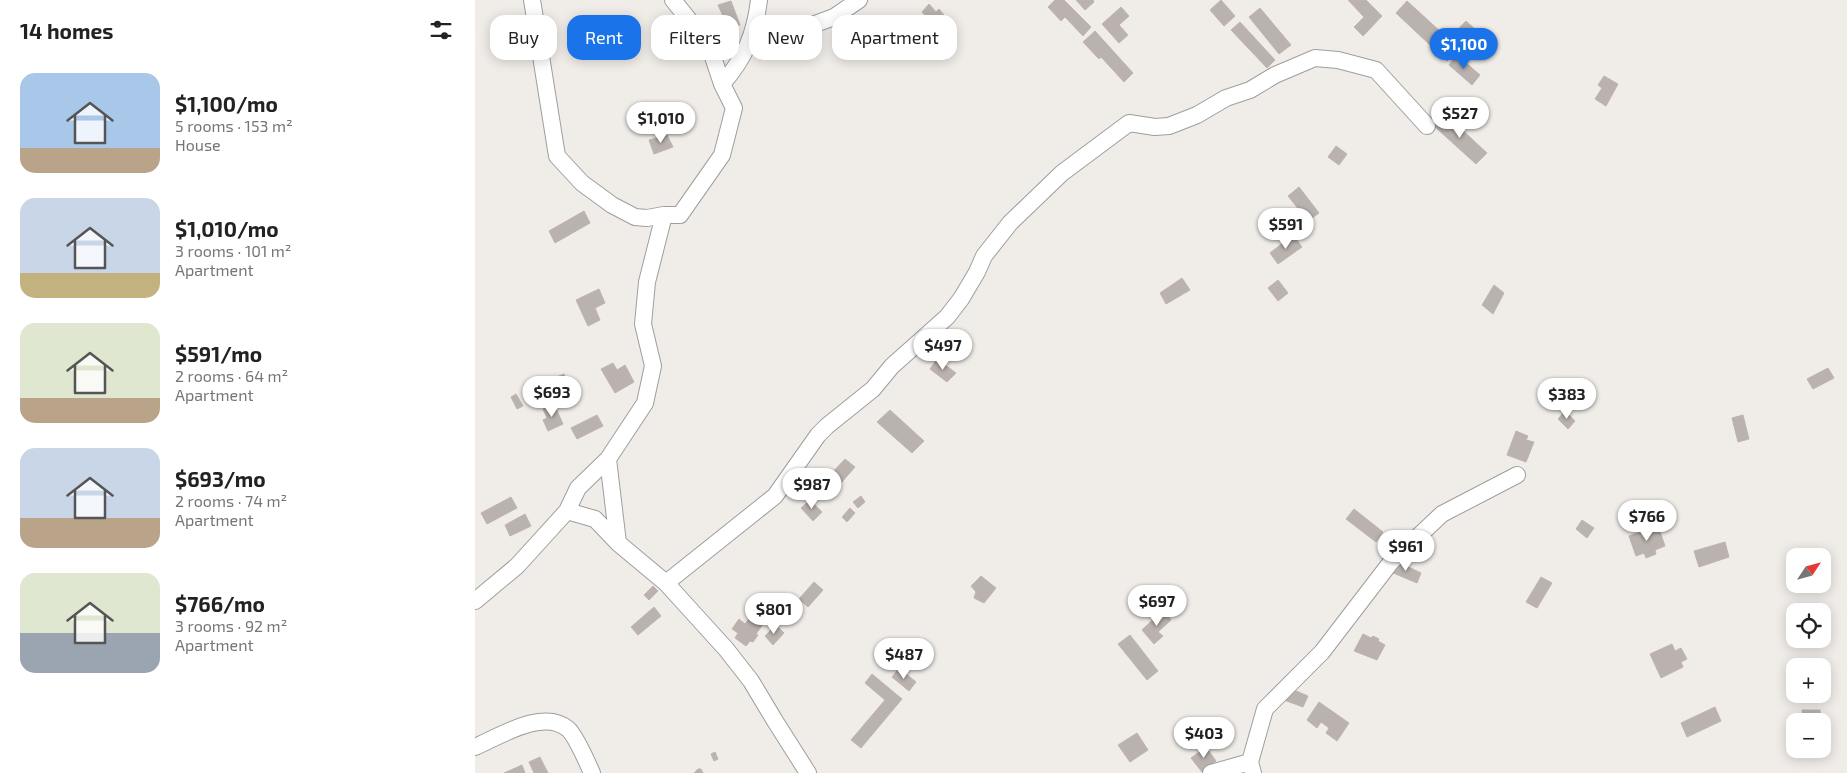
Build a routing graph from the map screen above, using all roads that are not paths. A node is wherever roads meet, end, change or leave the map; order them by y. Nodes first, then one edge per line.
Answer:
1 (532, 0) edge
2 (673, 0) edge
3 (759, 0) edge
4 (859, 0) edge
5 (746, 49) junction
6 (722, 84) junction
7 (1427, 126) dead end
8 (664, 215) junction
9 (607, 459) junction
10 (1517, 475) dead end
11 (567, 511) junction
12 (618, 543) junction
13 (666, 583) junction
14 (475, 601) edge
15 (475, 747) edge
16 (1251, 768) edge
17 (592, 773) edge
18 (808, 773) edge
19 (1211, 773) edge

1 - 8 street
2 - 6 street
3 - 5 street
4 - 5 street
5 - 6 street
6 - 8 street
7 - 13 street
8 - 9 street
9 - 11 street
9 - 12 street
10 - 16 street
11 - 12 street
11 - 14 street
12 - 13 street
13 - 18 street
15 - 17 street
16 - 19 street

